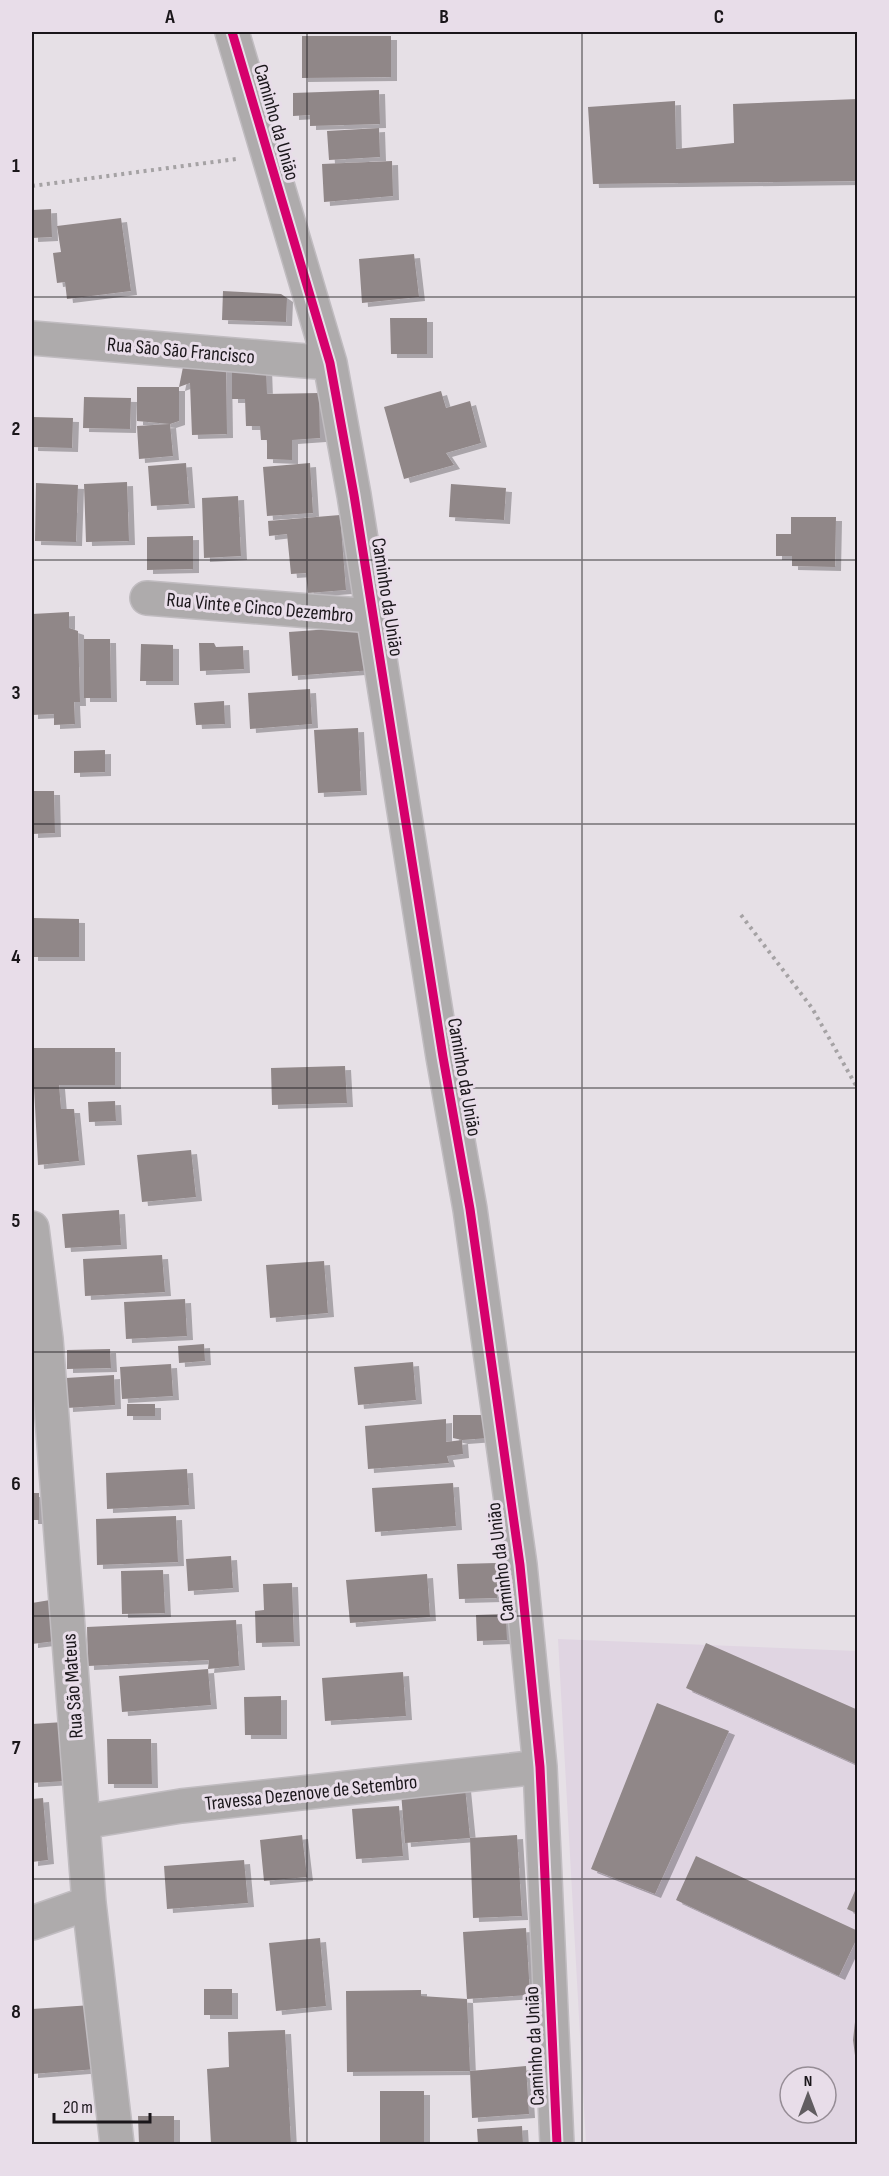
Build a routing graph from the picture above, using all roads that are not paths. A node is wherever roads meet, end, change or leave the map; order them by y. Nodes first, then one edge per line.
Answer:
1 (232, 32) edge
2 (32, 338) edge
3 (330, 363) junction
4 (147, 598) dead end
5 (372, 616) junction
6 (32, 1228) edge
7 (540, 1767) junction
8 (83, 1822) junction
9 (89, 1903) junction
10 (32, 1923) edge
11 (117, 2145) edge
12 (557, 2145) edge

1 - 3 street, Caminho da União
2 - 3 street, Rua São São Francisco
3 - 5 street, Caminho da União
4 - 5 street, Rua Vinte e Cinco Dezembro
5 - 7 street, Caminho da União
6 - 8 street, Rua São Mateus
7 - 8 street, Travessa Dezenove de Setembro
7 - 12 street, Caminho da União
8 - 9 street, Rua São Mateus
9 - 10 street
9 - 11 street, Rua São Mateus

